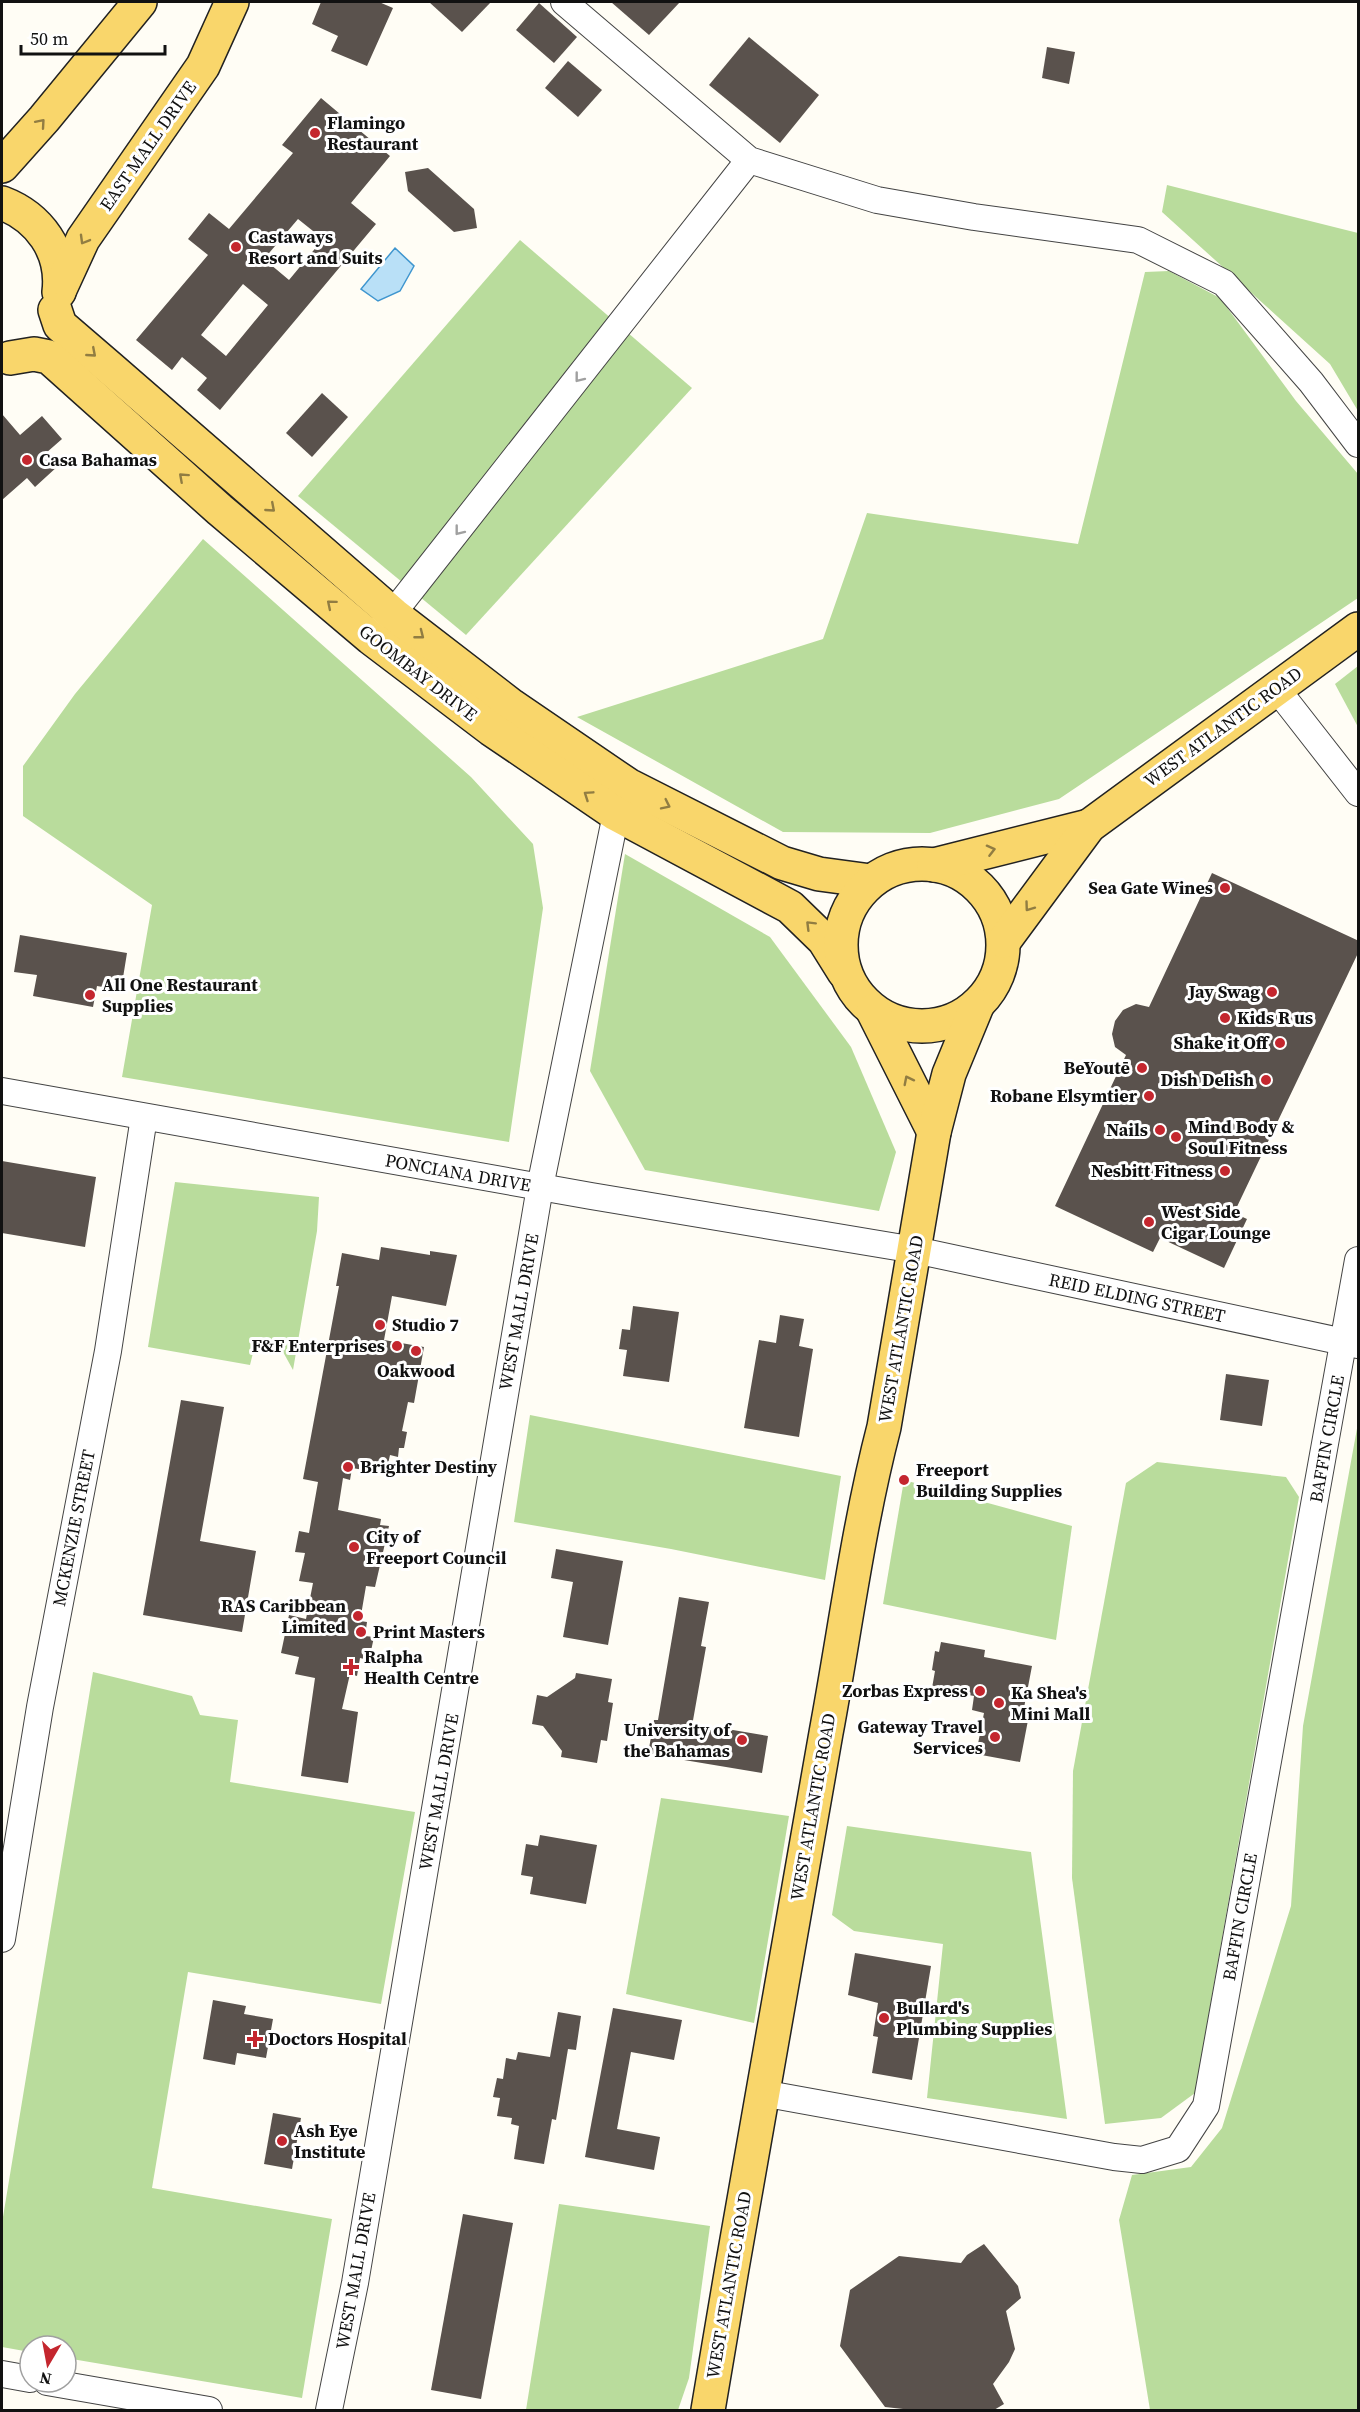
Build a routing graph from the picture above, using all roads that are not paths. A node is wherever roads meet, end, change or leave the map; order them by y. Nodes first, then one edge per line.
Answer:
1 (141, 2) edge
2 (232, 2) edge
3 (564, 2) edge
4 (749, 160) junction
5 (2, 166) edge
6 (2, 202) edge
7 (58, 300) junction
8 (6, 359) edge
9 (1359, 444) edge
10 (244, 484) junction
11 (220, 510) junction
12 (393, 615) junction
13 (1359, 629) edge
14 (372, 638) junction
15 (1276, 688) junction
16 (1359, 793) edge
17 (622, 800) junction
18 (1089, 825) junction
19 (934, 864) junction
20 (871, 881) junction
21 (1004, 942) junction
22 (844, 972) junction
23 (977, 1006) junction
24 (873, 1011) junction
25 (2, 1091) edge
26 (144, 1117) junction
27 (934, 1132) junction
28 (540, 1187) junction
29 (915, 1251) junction
30 (1359, 1260) edge
31 (1351, 1344) edge
32 (2, 1939) edge
33 (762, 2093) junction
34 (2, 2374) edge
35 (18, 2377) edge
36 (78, 2387) edge
37 (209, 2410) edge
38 (329, 2410) edge
39 (708, 2410) edge

5 -> 1 main road
2 -> 7 main road, EAST MALL DRIVE
3 - 4 street
4 - 9 street
4 -> 12 street
6 - 7 main road
7 - 8 main road, EAST MALL DRIVE
7 -> 10 main road, GOOMBAY DRIVE
11 -> 8 main road, GOOMBAY DRIVE
10 - 11 main road
10 -> 12 main road, GOOMBAY DRIVE
14 -> 11 main road, GOOMBAY DRIVE
12 - 14 street
12 -> 17 main road, GOOMBAY DRIVE
13 - 15 main road, WEST ATLANTIC ROAD
17 -> 14 main road, GOOMBAY DRIVE
15 - 16 street
15 - 18 main road, WEST ATLANTIC ROAD
17 -> 20 main road, GOOMBAY DRIVE
22 -> 17 main road, GOOMBAY DRIVE
17 - 28 street, WEST MALL DRIVE
19 -> 18 main road, WEST ATLANTIC ROAD
18 -> 21 main road, WEST ATLANTIC ROAD
19 - 20 main road
19 - 21 main road
20 - 22 main road
21 - 23 main road
22 - 24 main road
23 - 24 main road
23 - 27 main road, WEST ATLANTIC ROAD
27 -> 24 main road
25 - 26 street, PONCIANA DRIVE
26 - 28 street, PONCIANA DRIVE
26 - 32 street, MCKENZIE STREET
27 - 29 main road, WEST ATLANTIC ROAD
28 - 29 street, PONCIANA DRIVE
28 - 38 street, WEST MALL DRIVE
29 - 31 street, REID ELDING STREET
29 - 33 main road, WEST ATLANTIC ROAD
30 - 31 street, BAFFIN CIRCLE
31 - 33 street, BAFFIN CIRCLE
33 - 39 main road, WEST ATLANTIC ROAD
34 - 35 street
36 - 37 street

